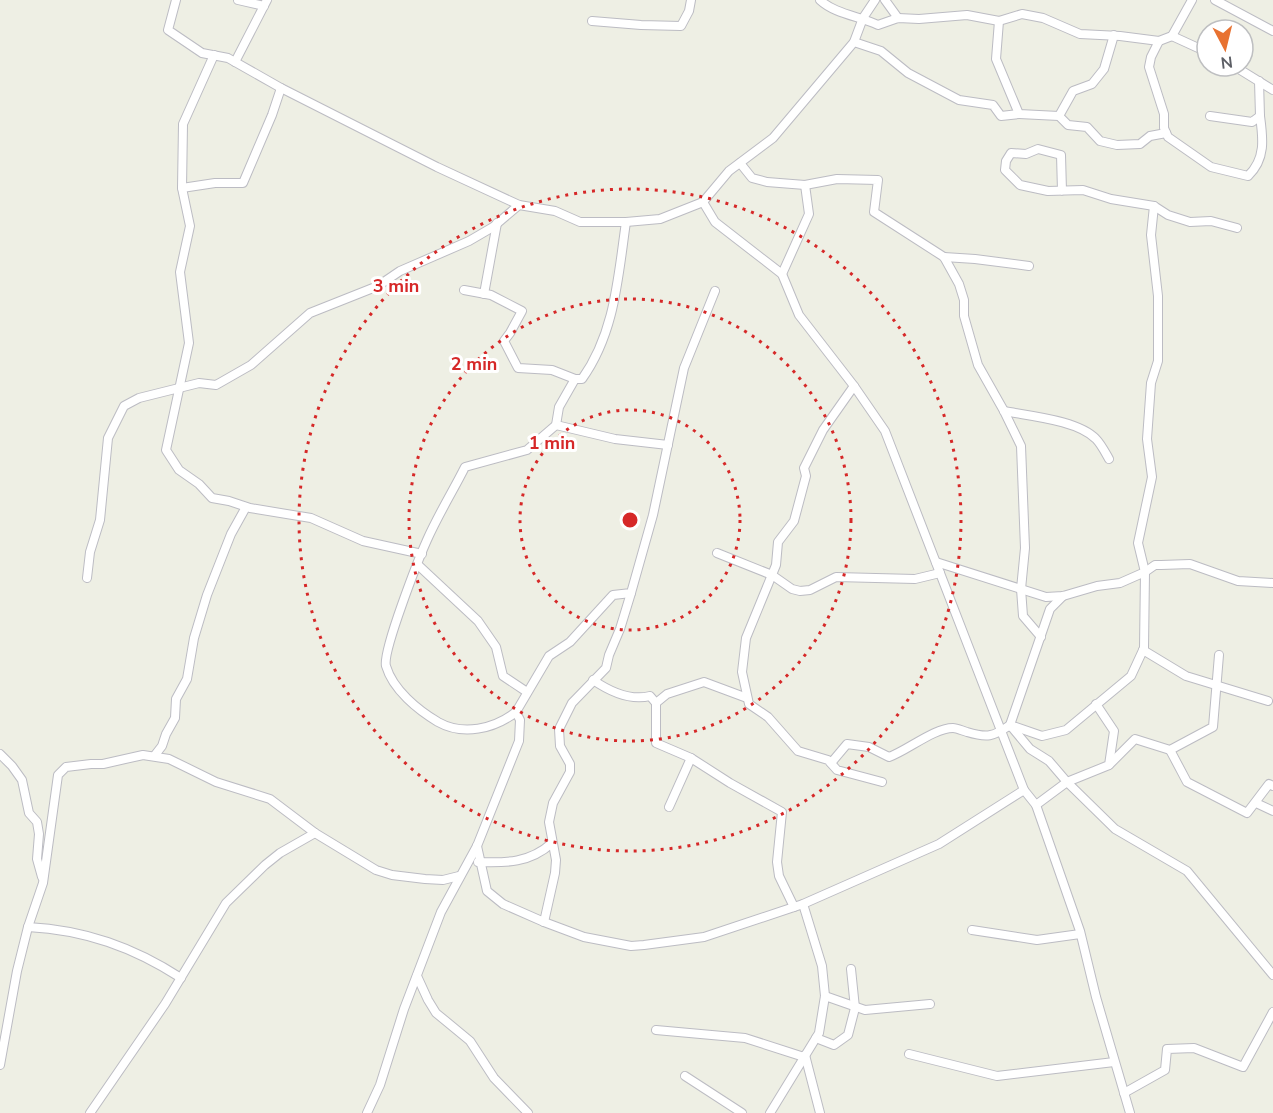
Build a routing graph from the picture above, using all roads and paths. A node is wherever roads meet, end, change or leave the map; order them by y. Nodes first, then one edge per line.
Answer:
1 (176, 0) edge
2 (238, 0) edge
3 (691, 0) edge
4 (820, 0) edge
5 (875, 0) edge
6 (885, 0) edge
7 (1192, 0) edge
8 (1215, 0) edge
9 (265, 3) edge
10 (863, 18) junction
11 (898, 18) junction
12 (592, 21) dead end
13 (999, 21) junction
14 (1273, 31) edge
15 (1114, 35) junction
16 (1172, 36) junction
17 (1159, 41) junction
18 (854, 42) junction
19 (1195, 47) edge
20 (214, 55) junction
21 (235, 62) junction
22 (1254, 78) edge
23 (1259, 81) junction
24 (281, 88) junction
25 (1273, 90) edge
26 (1019, 114) junction
27 (1059, 116) junction
28 (1210, 116) dead end
29 (1260, 116) junction
30 (1166, 133) junction
31 (740, 163) junction
32 (805, 185) junction
33 (182, 188) junction
34 (1062, 191) junction
35 (703, 202) junction
36 (519, 205) junction
37 (1154, 206) junction
38 (626, 222) junction
39 (497, 223) junction
40 (1237, 228) dead end
41 (944, 257) junction
42 (1029, 266) dead end
43 (782, 274) junction
44 (464, 290) dead end
45 (715, 291) dead end
46 (484, 294) junction
47 (576, 380) junction
48 (854, 386) junction
49 (179, 388) junction
50 (1004, 411) junction
51 (556, 425) junction
52 (668, 445) junction
53 (1109, 459) dead end
54 (246, 507) junction
55 (717, 553) dead end
56 (422, 554) junction
57 (936, 562) junction
58 (418, 565) junction
59 (1145, 572) junction
60 (940, 573) junction
61 (772, 575) junction
62 (87, 578) dead end
63 (1273, 583) edge
64 (1021, 589) junction
65 (631, 593) junction
66 (1063, 596) junction
67 (1041, 638) junction
68 (1143, 650) junction
69 (1219, 655) dead end
70 (593, 680) junction
71 (1216, 685) junction
72 (527, 692) junction
73 (747, 698) junction
74 (1268, 701) dead end
75 (656, 703) junction
76 (1096, 704) junction
77 (516, 712) junction
78 (1010, 725) junction
79 (1002, 730) junction
80 (1170, 750) junction
81 (0, 754) edge
82 (155, 755) junction
83 (691, 758) junction
84 (831, 763) junction
85 (1109, 765) junction
86 (882, 782) dead end
87 (1067, 782) junction
88 (1273, 786) edge
89 (1024, 790) junction
90 (1256, 803) junction
91 (1036, 805) junction
92 (669, 807) dead end
93 (1273, 811) edge
94 (315, 833) junction
95 (552, 843) junction
96 (477, 846) junction
97 (467, 862) junction
98 (481, 862) junction
99 (459, 876) junction
100 (43, 883) junction
101 (803, 904) junction
102 (794, 907) junction
103 (544, 922) junction
104 (28, 927) junction
105 (972, 930) dead end
106 (1080, 934) junction
107 (851, 969) dead end
108 (417, 975) junction
109 (1273, 975) edge
110 (181, 978) junction
111 (825, 996) junction
112 (930, 1004) dead end
113 (855, 1008) junction
114 (1273, 1012) edge
115 (656, 1030) dead end
116 (816, 1038) junction
117 (909, 1054) dead end
118 (804, 1056) junction
119 (1114, 1062) junction
120 (0, 1065) edge
121 (685, 1076) dead end
122 (1124, 1093) junction
123 (90, 1113) edge
124 (367, 1113) edge
125 (528, 1113) edge
126 (742, 1113) edge
127 (770, 1113) edge
128 (820, 1113) edge
129 (1130, 1113) edge

1 - 20 street
2 - 9 street
3 - 12 street
4 - 10 street
5 - 10 street
6 - 11 street
7 - 16 street
8 - 14 street
9 - 21 street
10 - 11 street
10 - 18 street
11 - 13 street
13 - 15 street
13 - 26 street
15 - 17 street
15 - 27 street
16 - 17 street
16 - 19 street
17 - 30 street
18 - 26 street
18 - 31 street
20 - 21 street
20 - 33 street
21 - 24 street
22 - 23 street
23 - 25 street
23 - 29 street
24 - 33 street
24 - 36 street
26 - 27 street
27 - 30 street
28 - 29 street
29 - 30 street
31 - 32 street
31 - 35 street
32 - 41 street
32 - 43 street
33 - 49 street
34 - 34 street
34 - 37 street
35 - 38 street
35 - 43 street
36 - 38 street
36 - 39 street
37 - 40 street
37 - 59 street
38 - 47 street
39 - 46 street
39 - 49 street
41 - 42 street
41 - 50 street
43 - 48 street
44 - 46 street
45 - 52 street
46 - 47 street
47 - 51 street
48 - 57 street
48 - 61 street
49 - 54 street
49 - 62 street
50 - 53 street
50 - 64 street
51 - 52 street
51 - 56 street
52 - 65 street
54 - 56 street
54 - 82 street
55 - 61 street
56 - 58 street
57 - 60 street
57 - 64 street
58 - 72 street
58 - 77 street
59 - 63 street
59 - 66 street
59 - 68 street
60 - 61 street
60 - 79 street
61 - 73 street
64 - 66 street
64 - 67 street
65 - 70 street
65 - 72 street
66 - 67 street
67 - 78 street
68 - 71 street
68 - 76 street
69 - 71 street
70 - 75 street
70 - 95 street
71 - 74 street
71 - 80 street
72 - 77 street
73 - 75 street
73 - 84 street
75 - 83 street
76 - 78 street
76 - 85 street
77 - 96 street
78 - 79 street
78 - 87 street
79 - 84 street
79 - 89 street
80 - 85 street
80 - 90 street
81 - 100 street
82 - 94 street
82 - 100 street
83 - 92 street
83 - 102 street
84 - 86 street
85 - 87 street
87 - 91 street
87 - 109 street
88 - 90 street
89 - 91 street
89 - 101 street
90 - 93 street
91 - 106 street
94 - 99 street
94 - 110 street
95 - 98 street
95 - 103 street
96 - 97 street
96 - 98 street
97 - 98 street
97 - 99 street
98 - 103 street
99 - 108 street
100 - 104 street
101 - 102 street
101 - 111 street
102 - 103 street
104 - 110 street
104 - 120 street
105 - 106 street
106 - 119 street
107 - 113 street
108 - 124 street
108 - 125 street
110 - 123 street
111 - 113 street
111 - 116 street
112 - 113 street
113 - 116 street
114 - 122 street
115 - 118 street
116 - 118 street
117 - 119 street
118 - 127 street
118 - 128 street
119 - 122 street
121 - 126 street
122 - 129 street

